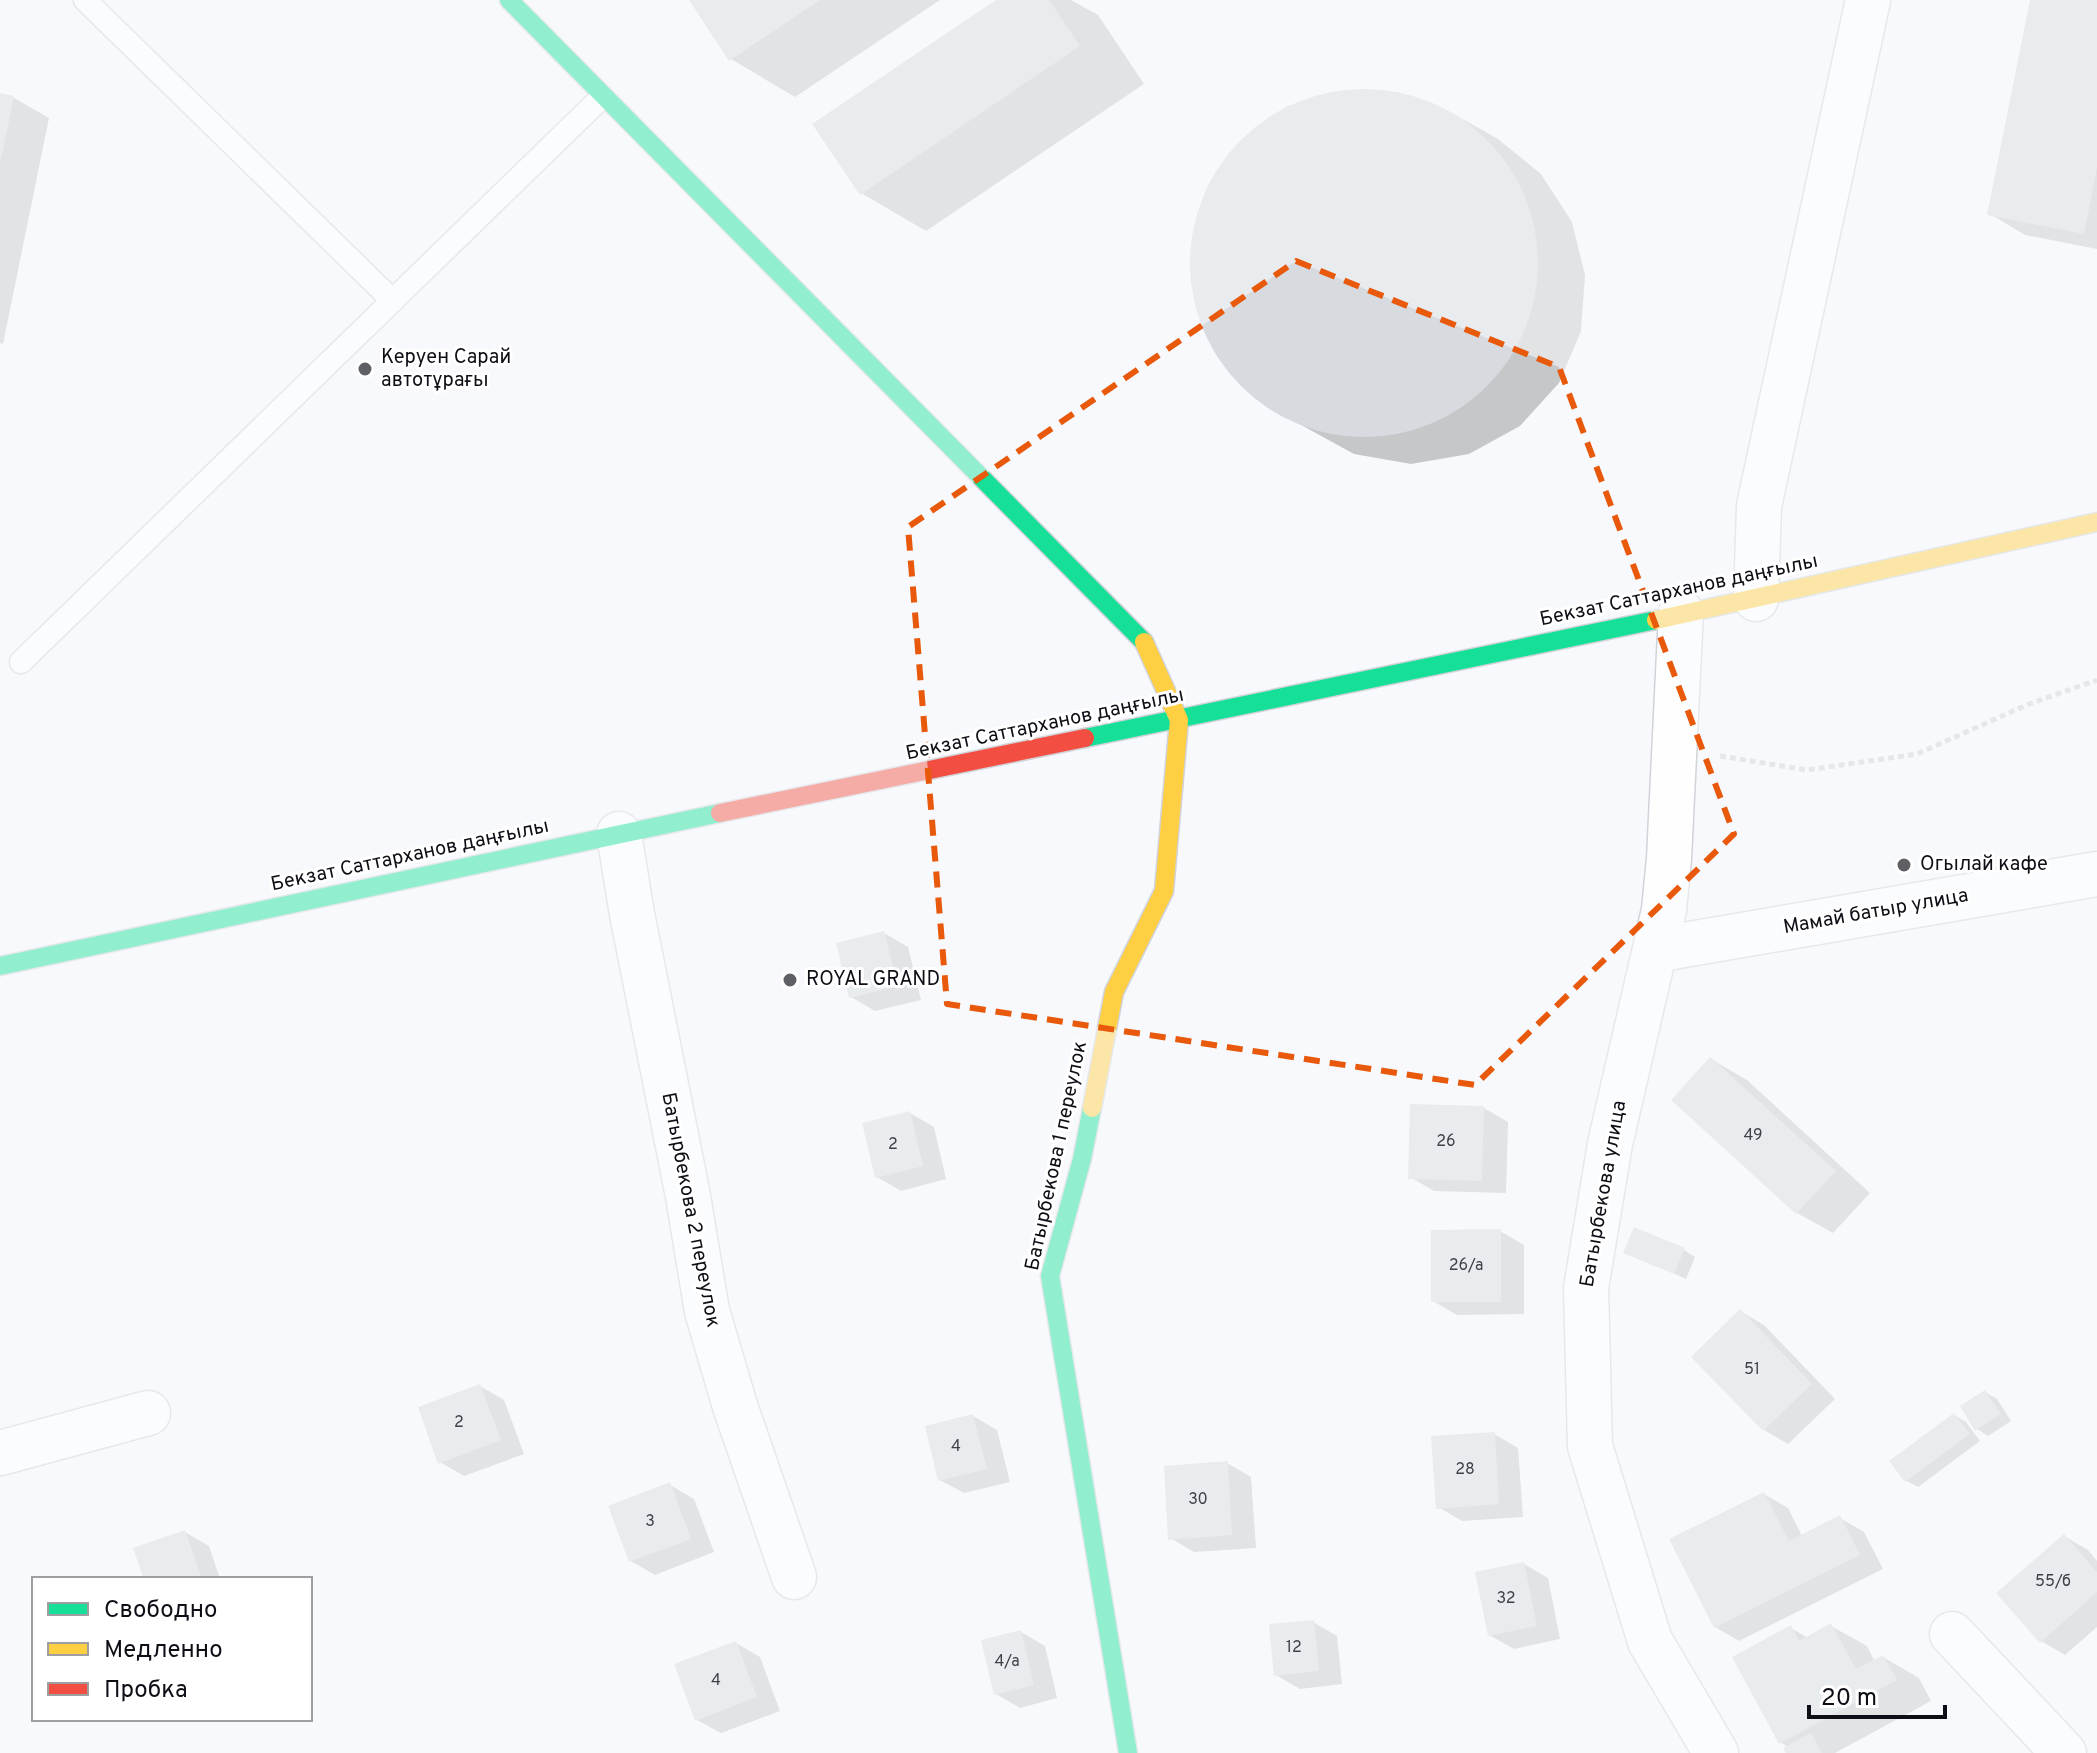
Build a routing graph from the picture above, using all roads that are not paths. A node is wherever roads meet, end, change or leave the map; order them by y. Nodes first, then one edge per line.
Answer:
1 (85, 0) edge
2 (509, 0) edge
3 (1868, 0) edge
4 (602, 97) junction
5 (393, 301) junction
6 (2097, 522) edge
7 (1756, 599) junction
8 (1681, 612) junction
9 (21, 662) dead end
10 (1179, 720) junction
11 (619, 834) junction
12 (2097, 874) edge
13 (1655, 950) junction
14 (0, 966) edge
15 (148, 1413) dead end
16 (0, 1453) edge
17 (794, 1577) dead end
18 (1952, 1634) dead end
19 (1128, 1753) edge
20 (1716, 1753) edge
21 (2064, 1753) edge

1 - 5 lane
2 - 4 main road
3 - 7 street
4 - 5 lane
4 - 10 main road
5 - 9 lane
6 - 7 main road, Бекзат Саттарханов даңғылы
7 - 8 main road, Бекзат Саттарханов даңғылы
8 - 10 main road, Бекзат Саттарханов даңғылы
8 - 13 street, Батырбекова улица
10 - 11 main road, Бекзат Саттарханов даңғылы
10 - 19 main road, Батырбекова 1 переулок
11 - 14 main road, Бекзат Саттарханов даңғылы
11 - 17 street, Батырбекова 2 переулок
12 - 13 street, Мамай батыр улица
13 - 20 street, Батырбекова улица
15 - 16 street
18 - 21 street

